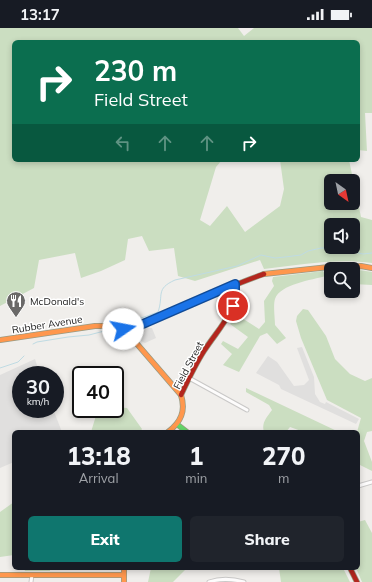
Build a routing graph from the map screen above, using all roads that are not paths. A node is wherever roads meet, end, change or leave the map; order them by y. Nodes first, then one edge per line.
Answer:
1 (372, 268) edge
2 (235, 284) junction
3 (124, 329) junction
4 (0, 340) edge
5 (190, 378) junction
6 (181, 395) junction
7 (247, 410) dead end
8 (178, 425) junction
9 (171, 430) edge
10 (184, 430) edge
11 (372, 482) edge
12 (360, 485) edge
13 (124, 570) edge
14 (351, 570) edge
15 (0, 575) edge
16 (32, 575) junction
17 (123, 575) junction
18 (31, 582) edge
19 (124, 582) edge
20 (209, 582) edge
21 (244, 582) edge
22 (357, 582) edge

1 - 2 street
2 - 3 street
2 - 5 street, Field Street
3 - 4 street, Rubber Avenue
3 - 6 street
5 - 6 street, Field Street
5 - 7 street
6 - 8 street, Field Street
8 - 9 street
8 - 10 street
11 - 12 street
13 - 17 street
14 - 22 street
15 - 16 street
16 - 17 street
16 - 18 street
17 - 19 street
20 - 21 street

